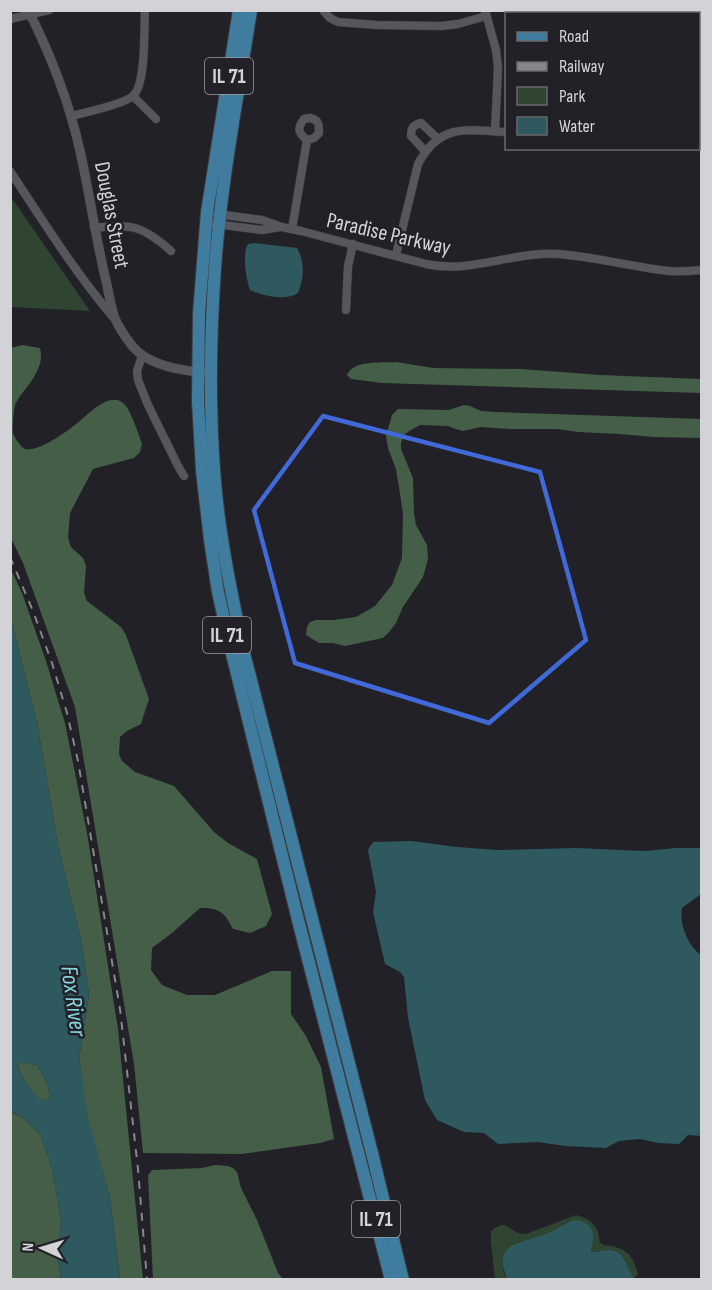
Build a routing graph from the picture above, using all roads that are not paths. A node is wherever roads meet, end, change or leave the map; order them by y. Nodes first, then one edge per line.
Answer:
1 (49, 10) edge
2 (145, 10) edge
3 (239, 10) edge
4 (251, 10) edge
5 (323, 10) edge
6 (29, 12) edge
7 (485, 13) edge
8 (10, 19) edge
9 (133, 96) junction
10 (71, 116) junction
11 (156, 119) dead end
12 (495, 131) junction
13 (505, 132) edge
14 (437, 138) junction
15 (307, 140) dead end
16 (425, 151) junction
17 (10, 171) edge
18 (213, 219) junction
19 (94, 228) junction
20 (292, 229) junction
21 (353, 244) junction
22 (171, 251) dead end
23 (396, 255) junction
24 (702, 270) edge
25 (346, 310) dead end
26 (114, 317) junction
27 (142, 356) junction
28 (204, 373) junction
29 (184, 476) dead end
30 (391, 1280) edge
31 (403, 1280) edge

1 - 6 street
2 - 9 street
3 - 18 main road, IL 71
4 - 18 main road, IL 71
5 - 7 street
6 - 8 street
6 - 10 street, Douglas Street
7 - 12 street
9 - 10 street
9 - 11 street
10 - 19 street, Douglas Street
12 - 13 street
12 - 14 street
14 - 16 street
14 - 16 street
15 - 20 street
16 - 23 street
17 - 26 street
18 - 20 street, Paradise Parkway
18 - 28 main road, IL 71
19 - 22 street
19 - 26 street, Douglas Street
20 - 21 street, Paradise Parkway
21 - 23 street, Paradise Parkway
21 - 25 street
23 - 24 street, Paradise Parkway
26 - 27 street, Douglas Street
27 - 28 street
27 - 29 street
28 - 30 main road, IL 71
28 - 31 main road, IL 71

